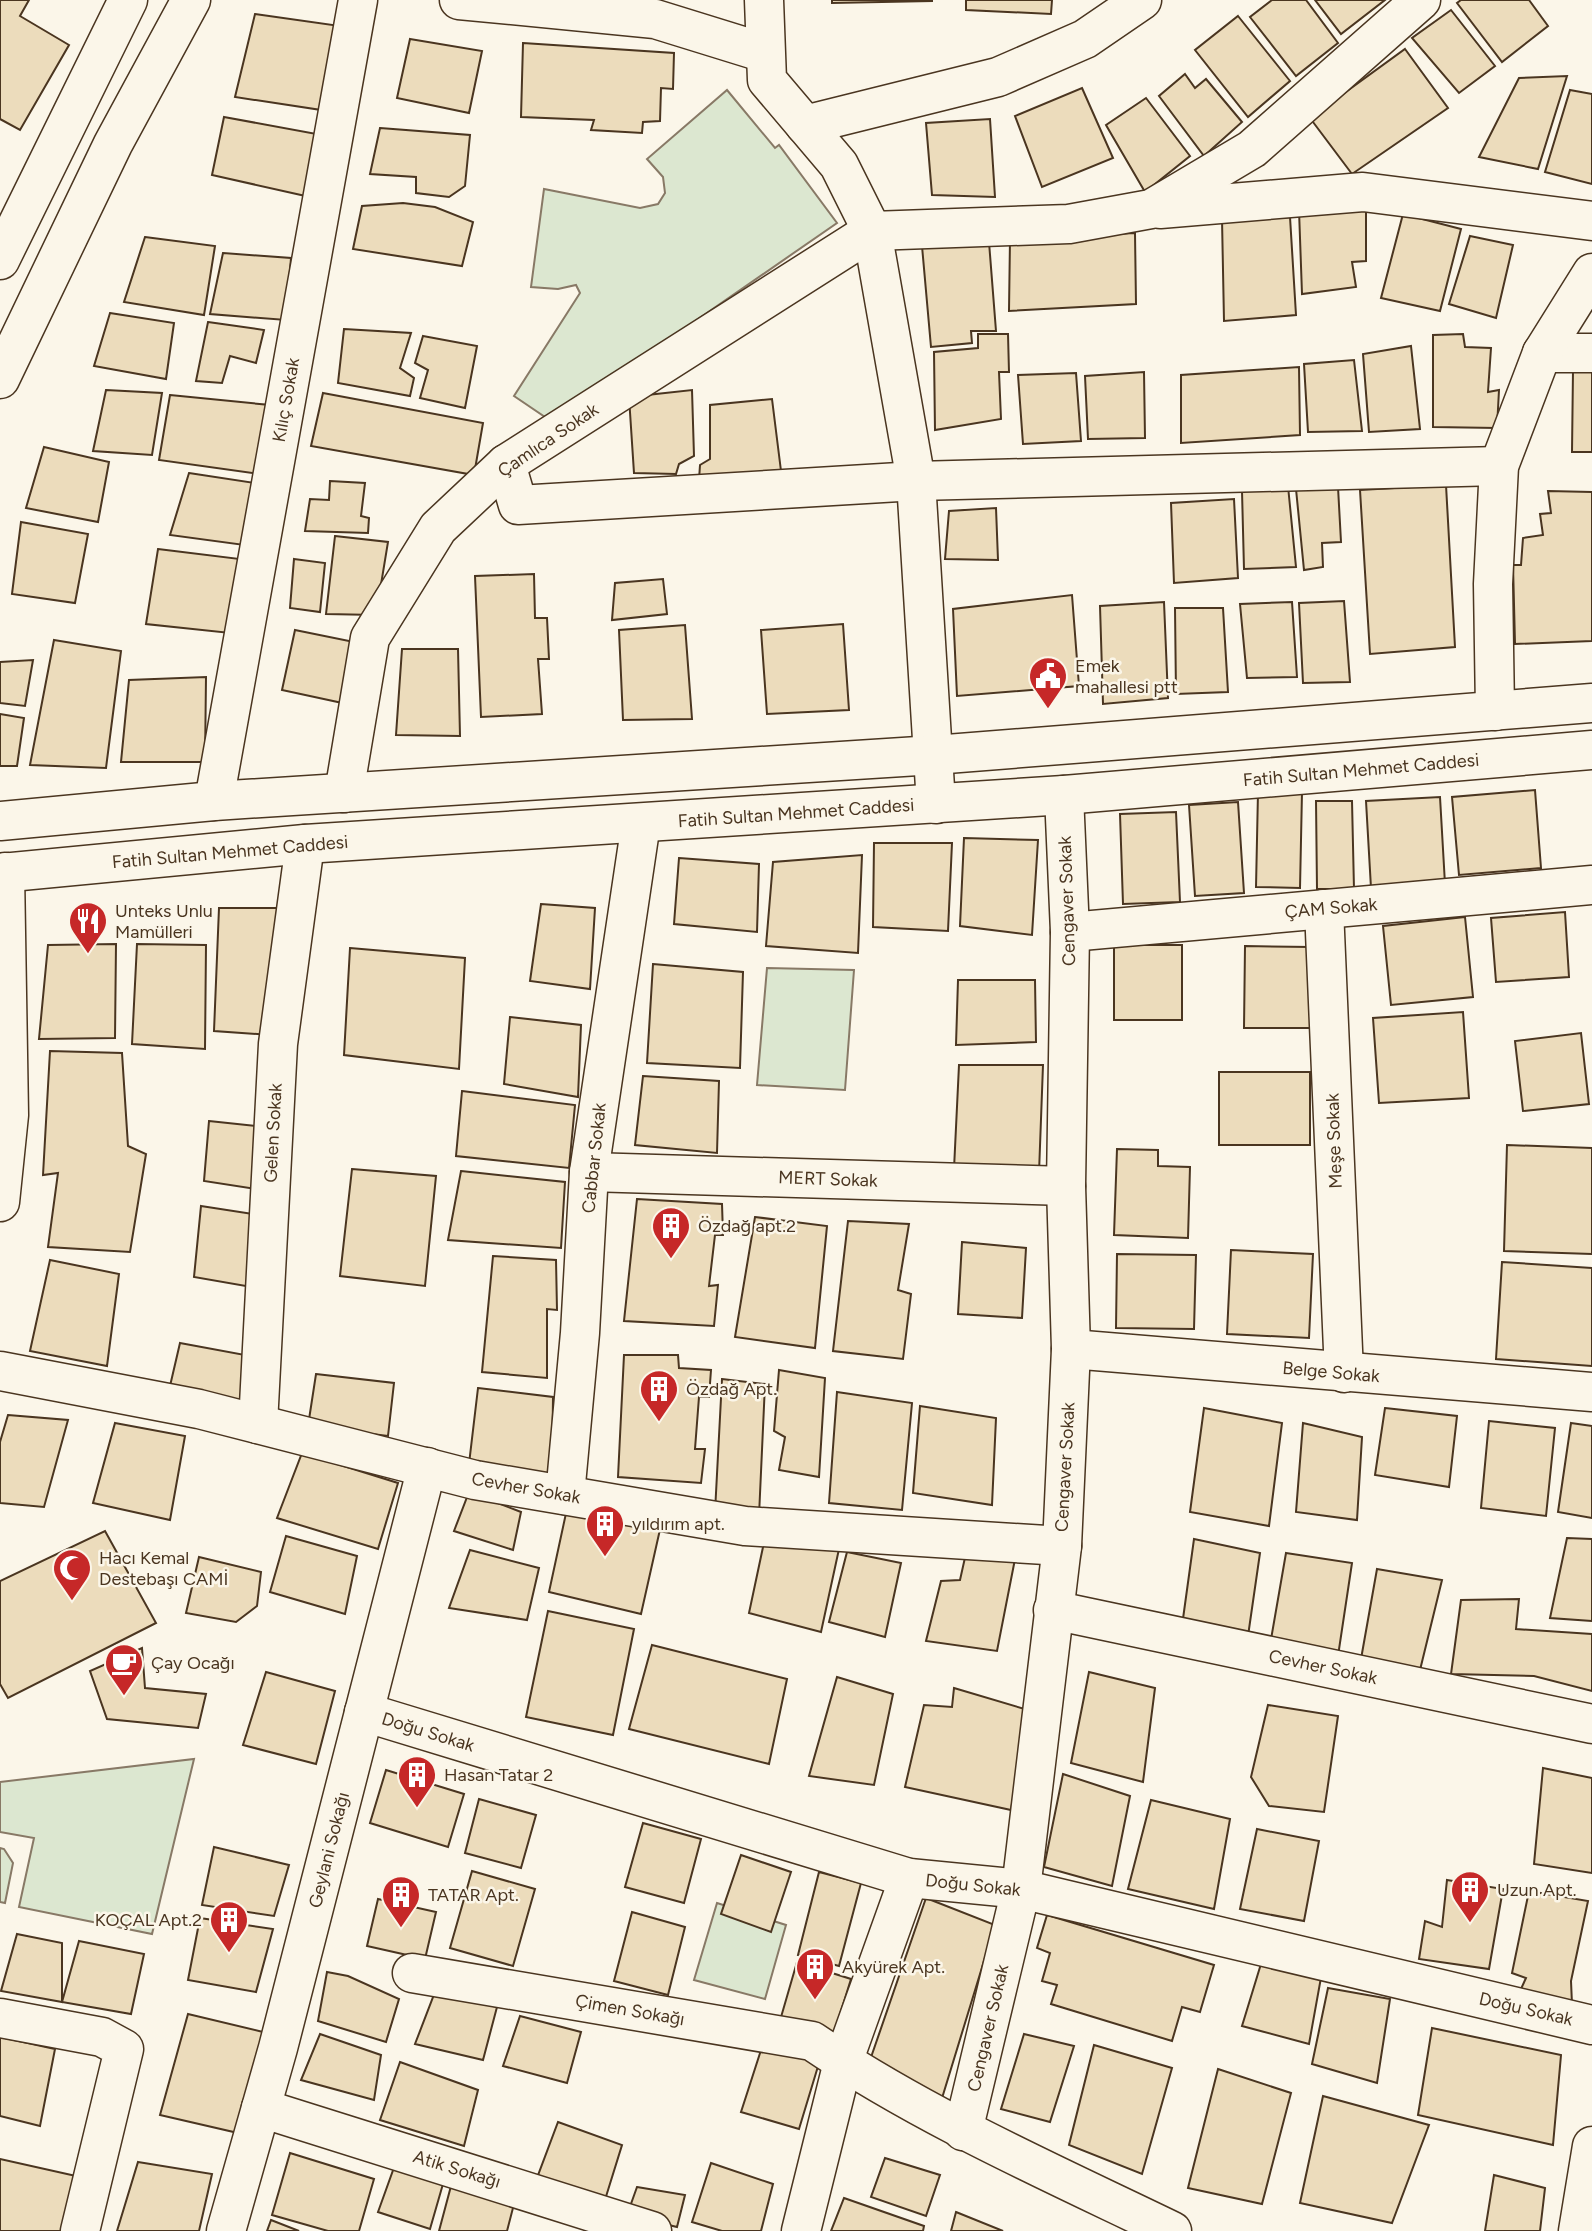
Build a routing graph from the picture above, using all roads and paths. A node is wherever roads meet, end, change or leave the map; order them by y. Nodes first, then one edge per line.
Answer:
1 (128, 0) edge
2 (191, 0) edge
3 (358, 0) edge
4 (459, 0) edge
5 (764, 0) edge
6 (1142, 0) edge
7 (1421, 0) edge
8 (532, 4) edge
9 (765, 53) junction
10 (805, 125) junction
11 (1151, 209) junction
12 (1592, 221) edge
13 (872, 230) junction
14 (0, 260) edge
15 (1592, 274) edge
16 (1542, 353) junction
17 (1592, 353) edge
18 (0, 379) edge
19 (506, 464) junction
20 (1499, 466) junction
21 (916, 481) junction
22 (1592, 703) edge
23 (1495, 712) junction
24 (1592, 750) edge
25 (934, 755) junction
26 (344, 793) junction
27 (1064, 795) junction
28 (214, 801) junction
29 (936, 804) junction
30 (0, 821) edge
31 (641, 823) junction
32 (305, 844) junction
33 (3, 873) edge
34 (1592, 885) edge
35 (1324, 909) junction
36 (1070, 932) junction
37 (589, 1172) junction
38 (1066, 1186) junction
39 (0, 1202) edge
40 (1071, 1349) junction
41 (0, 1371) edge
42 (1344, 1373) junction
43 (1592, 1392) edge
44 (258, 1424) junction
45 (427, 1467) junction
46 (565, 1495) junction
47 (1062, 1546) junction
48 (1053, 1610) junction
49 (364, 1712) junction
50 (1592, 1724) edge
51 (909, 1878) junction
52 (1021, 1889) junction
53 (412, 1973) dead end
54 (0, 2018) edge
55 (1592, 2025) edge
56 (843, 2062) junction
57 (261, 2108) junction
58 (963, 2130) junction
59 (1592, 2146) edge
60 (1589, 2184) edge
61 (80, 2231) edge
62 (226, 2231) edge
63 (652, 2231) edge
64 (801, 2231) edge
65 (1172, 2231) edge
66 (1578, 2231) edge

1 - 14 street
2 - 18 street
3 - 28 street, Kılıç Sokak
4 - 8 street
5 - 9 street
6 - 10 street
7 - 11 street
8 - 9 street
9 - 10 street
10 - 13 street
11 - 12 street
11 - 13 street
13 - 19 street, Çamlıca Sokak
13 - 21 street
15 - 16 street
16 - 17 street
16 - 20 street
19 - 21 street
19 - 26 street, Çamlıca Sokak
20 - 21 street
20 - 23 street
21 - 25 street
22 - 23 street
23 - 25 street
24 - 27 street, Fatih Sultan Mehmet Caddesi
25 - 26 street
25 - 29 street
26 - 28 street
27 - 29 street, Fatih Sultan Mehmet Caddesi
27 - 36 street, Cengaver Sokak
28 - 30 street
29 - 31 street, Fatih Sultan Mehmet Caddesi
31 - 32 street, Fatih Sultan Mehmet Caddesi
31 - 37 street, Cabbar Sokak
32 - 33 street, Fatih Sultan Mehmet Caddesi
32 - 44 street, Gelen Sokak
33 - 39 street
34 - 35 street, ÇAM Sokak
35 - 36 street, ÇAM Sokak
35 - 42 street, Meşe Sokak
36 - 38 street, Cengaver Sokak
37 - 38 street, MERT Sokak
37 - 46 street, Cabbar Sokak
38 - 40 street, Cengaver Sokak
40 - 42 street, Belge Sokak
40 - 47 street, Cengaver Sokak
41 - 44 street, Cevher Sokak
42 - 43 street, Belge Sokak
44 - 45 street, Cevher Sokak
45 - 46 street, Cevher Sokak
45 - 49 street, Geylani Sokağı
46 - 47 street, Cevher Sokak
47 - 48 street, Cengaver Sokak
48 - 50 street, Cevher Sokak
48 - 52 street, Cengaver Sokak
49 - 51 street, Doğu Sokak
49 - 57 street, Geylani Sokağı
51 - 52 street, Doğu Sokak
51 - 56 street
52 - 55 street, Doğu Sokak
52 - 58 street, Cengaver Sokak
53 - 56 street, Çimen Sokağı
54 - 61 street
56 - 58 street, Çimen Sokağı
56 - 64 street
57 - 62 street, Geylani Sokağı
57 - 63 street, Atik Sokağı
58 - 65 street, Çimen Sokağı
59 - 60 street
60 - 66 street

